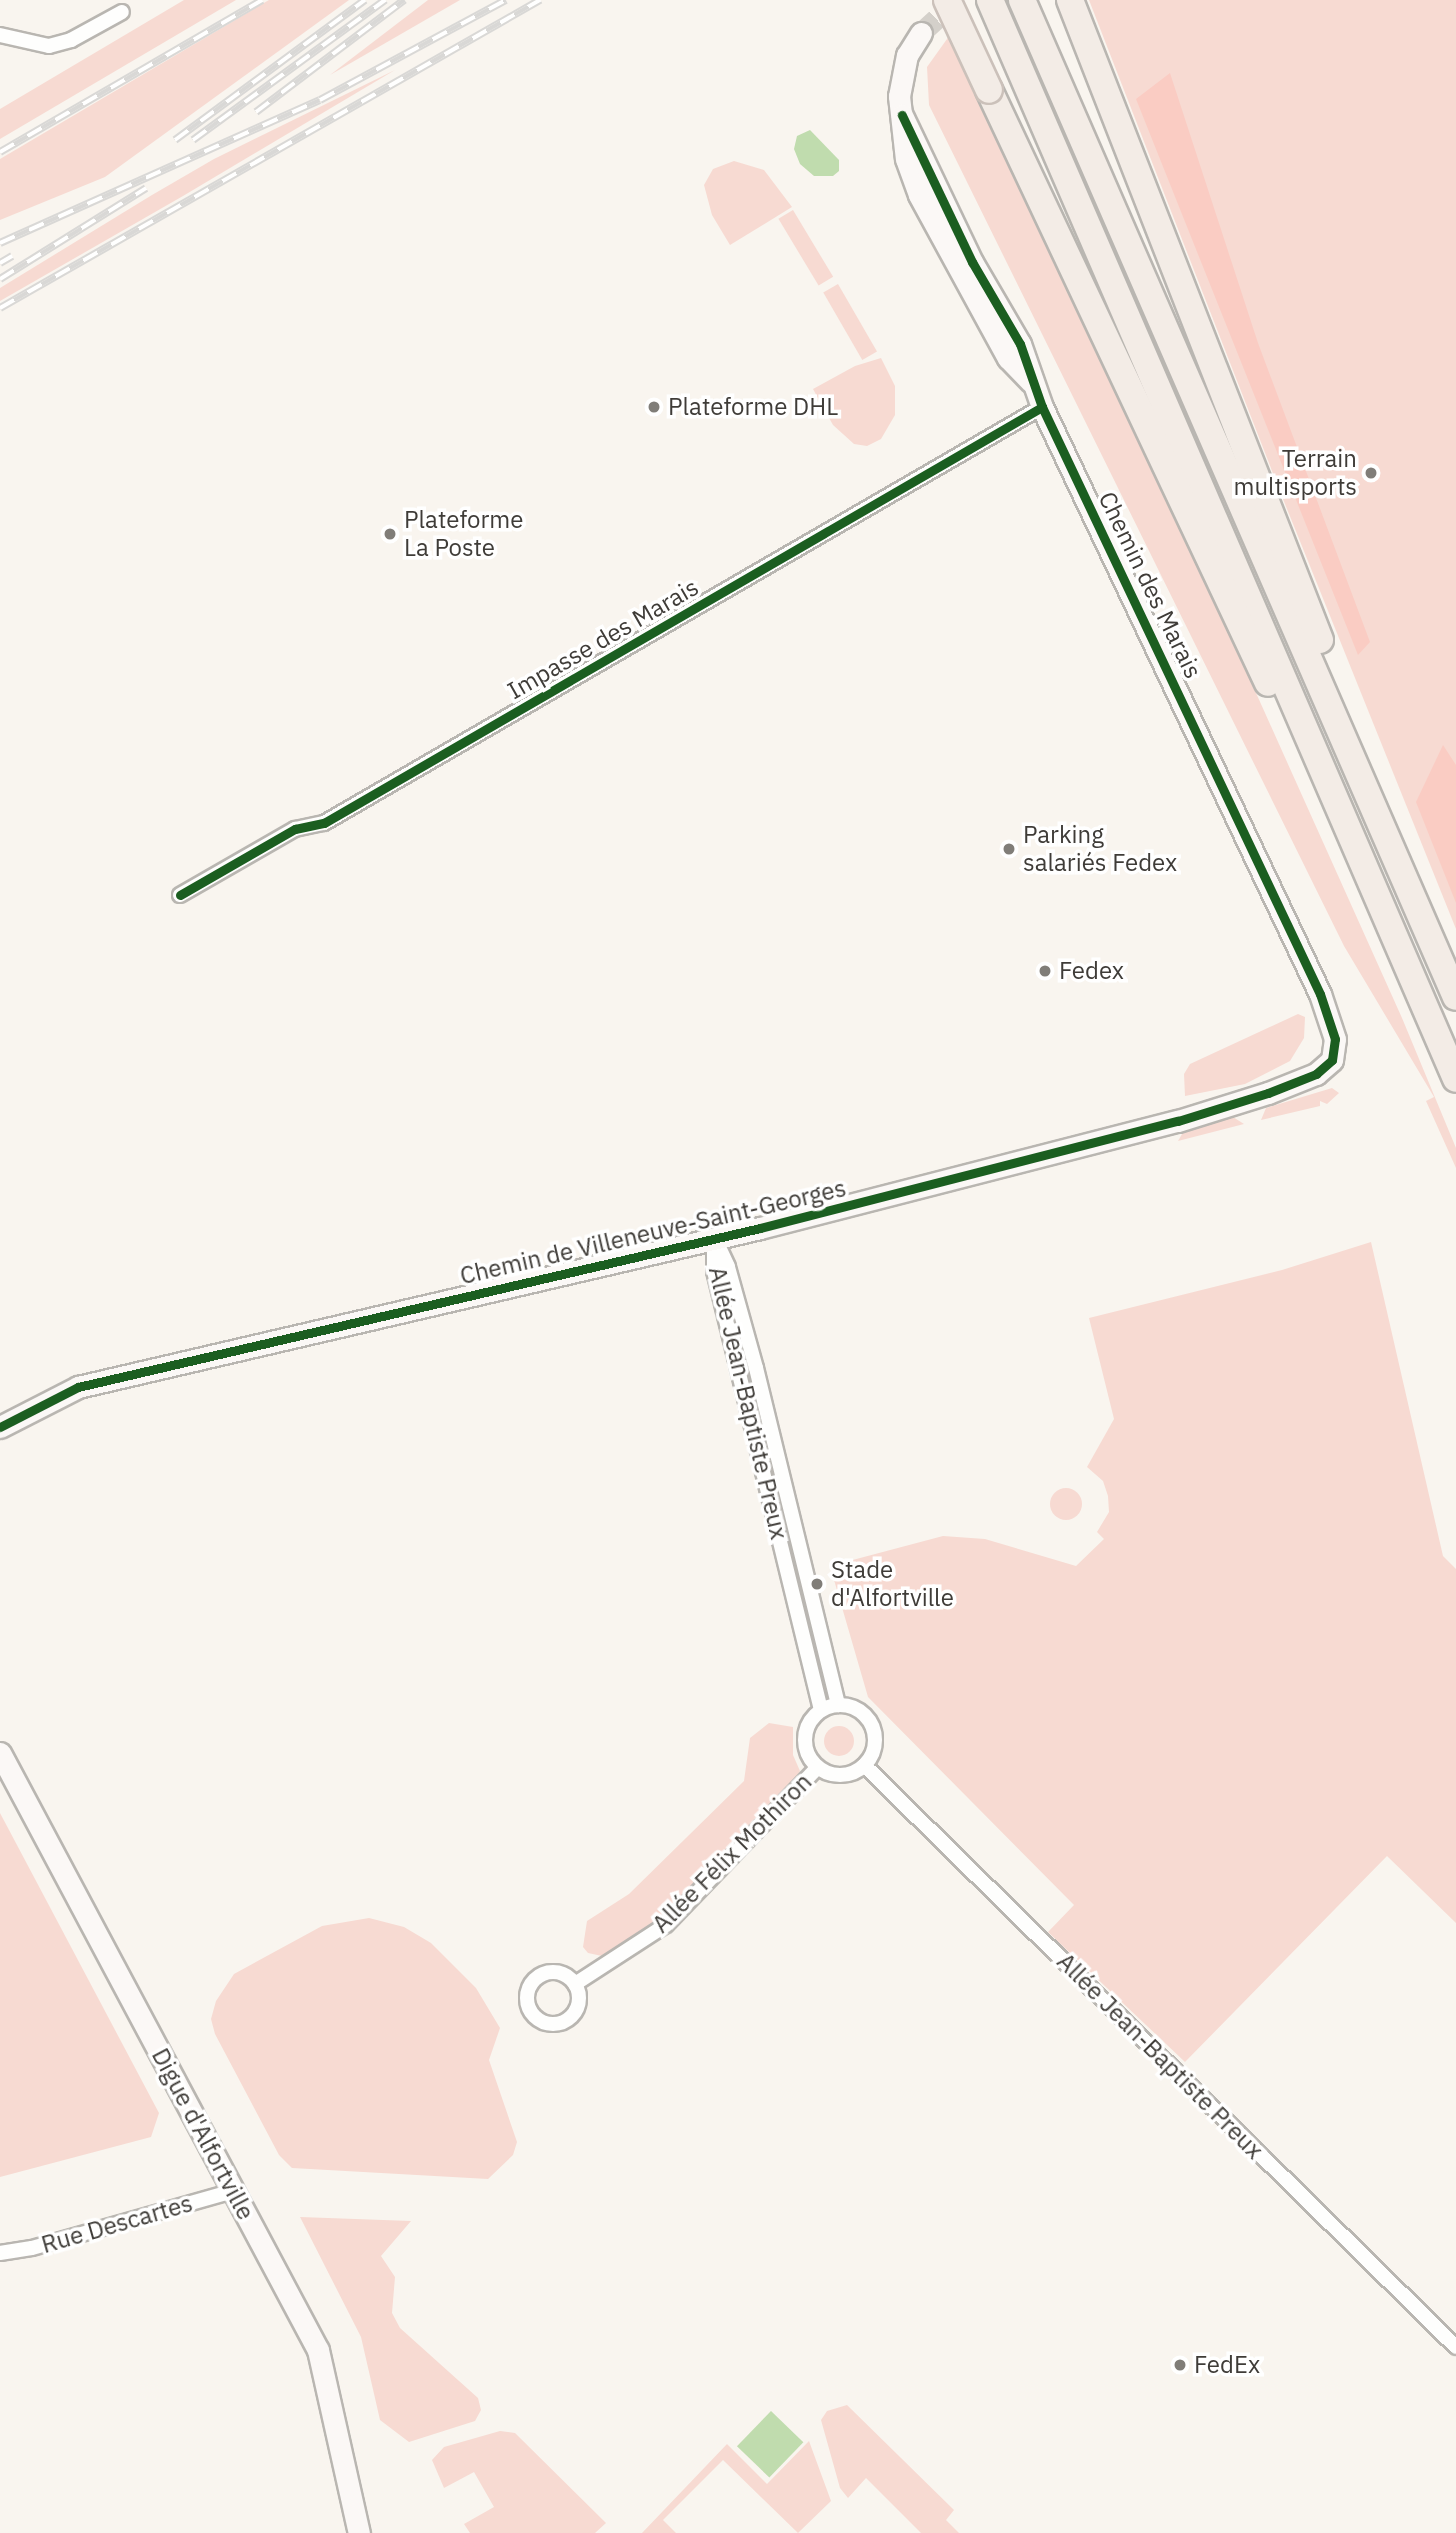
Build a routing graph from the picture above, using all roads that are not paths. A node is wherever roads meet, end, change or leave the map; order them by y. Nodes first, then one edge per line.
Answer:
1 (947, 0) edge
2 (990, 0) edge
3 (1022, 0) edge
4 (1070, 0) edge
5 (122, 12) dead end
6 (921, 33) tunnel mouth
7 (0, 35) edge
8 (1042, 407) junction
9 (1329, 700) junction
10 (1298, 715) junction
11 (180, 895) dead end
12 (1456, 997) edge
13 (1316, 1074) joint
14 (1456, 1079) edge
15 (714, 1238) junction
16 (0, 1427) edge
17 (838, 1705) junction
18 (821, 1710) junction
19 (0, 1753) edge
20 (864, 1765) junction
21 (818, 1768) junction
22 (575, 1984) dead end
23 (234, 2191) junction
24 (0, 2253) edge
25 (1456, 2347) edge
26 (359, 2533) edge

1 - 10 highway, bridge
2 - 10 highway
3 - 9 highway
4 - 9 highway
5 - 7 street
6 - 8 street, Chemin des Marais
8 - 11 street, Impasse des Marais
8 - 13 street, Chemin des Marais
9 - 12 highway
10 - 14 highway
13 - 15 street, Chemin de Villeneuve-Saint-Georges
15 - 16 street, Chemin de Villeneuve-Saint-Georges
15 - 17 street, Allée Jean-Baptiste Preux
15 - 18 street, Allée Jean-Baptiste Preux
17 - 18 street
17 - 20 street
18 - 21 street
19 - 23 street, Digue d'Alfortville
20 - 21 street
20 - 25 street, Allée Jean-Baptiste Preux
21 - 22 street, Allée Félix Mothiron
23 - 24 street, Rue Descartes
23 - 26 street, Digue d'Alfortville

